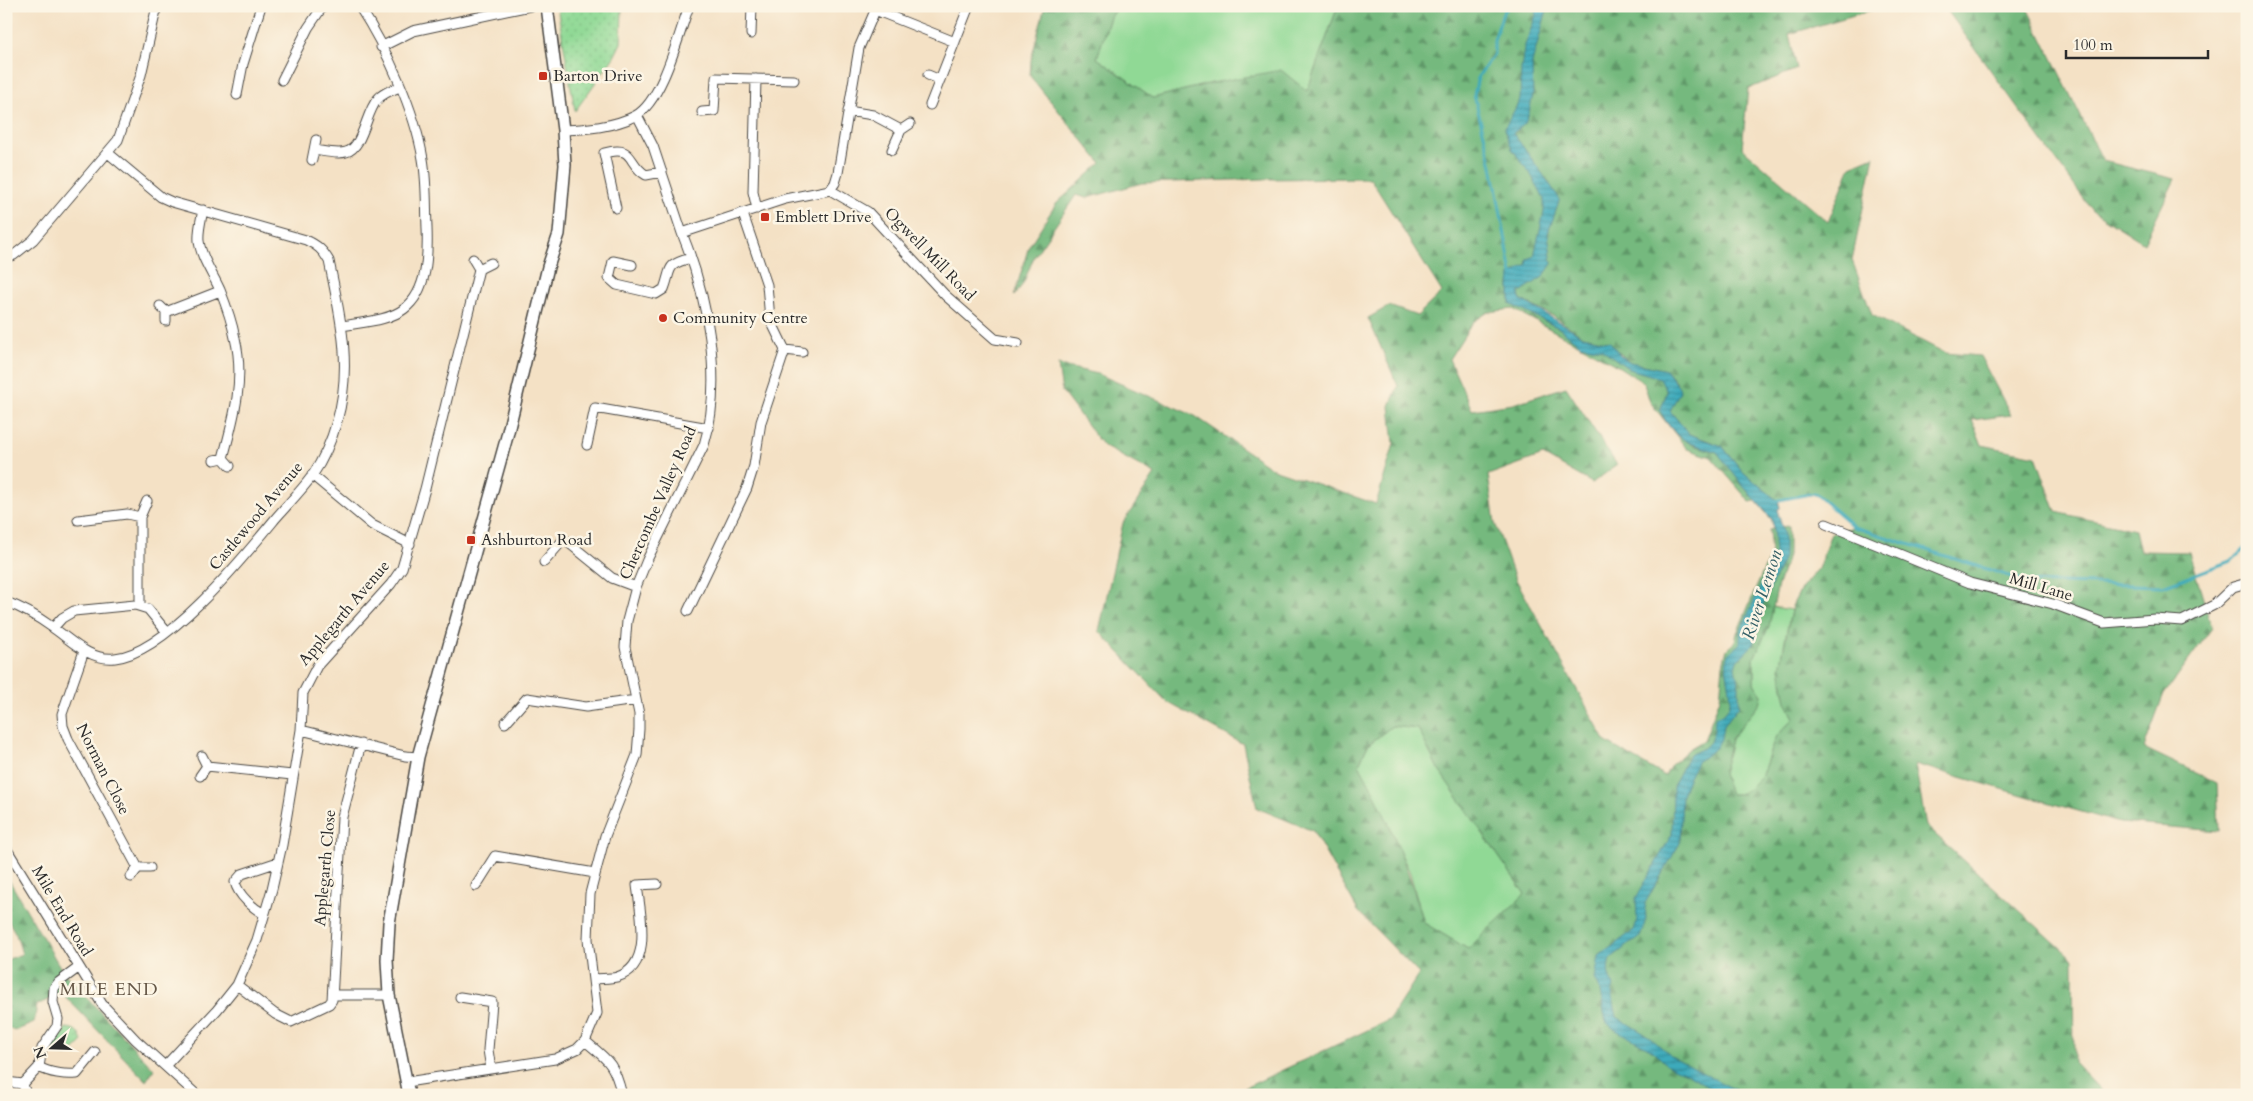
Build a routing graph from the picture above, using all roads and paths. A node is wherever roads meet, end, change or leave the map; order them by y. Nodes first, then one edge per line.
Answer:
1 (157, 6) edge
2 (261, 6) edge
3 (324, 6) edge
4 (359, 6) edge
5 (530, 6) edge
6 (547, 6) edge
7 (689, 6) edge
8 (752, 6) edge
9 (969, 6) edge
10 (876, 8) edge
11 (750, 34) dead end
12 (955, 42) junction
13 (381, 47) junction
14 (928, 75) dead end
15 (756, 79) junction
16 (282, 80) dead end
17 (794, 80) dead end
18 (940, 80) junction
19 (400, 87) junction
20 (237, 95) dead end
21 (930, 105) dead end
22 (848, 111) junction
23 (702, 112) dead end
24 (637, 115) junction
25 (910, 124) dead end
26 (563, 130) junction
27 (901, 130) junction
28 (316, 140) dead end
29 (314, 150) junction
30 (892, 150) dead end
31 (108, 153) junction
32 (312, 160) dead end
33 (662, 172) junction
34 (830, 190) junction
35 (616, 208) dead end
36 (757, 209) junction
37 (203, 210) junction
38 (743, 214) junction
39 (682, 233) junction
40 (6, 258) edge
41 (690, 258) junction
42 (473, 259) dead end
43 (491, 263) dead end
44 (632, 265) dead end
45 (479, 269) junction
46 (220, 291) junction
47 (164, 313) dead end
48 (343, 326) junction
49 (1018, 343) dead end
50 (785, 350) junction
51 (802, 352) dead end
52 (709, 428) junction
53 (587, 445) dead end
54 (230, 466) dead end
55 (312, 475) junction
56 (148, 501) dead end
57 (140, 517) junction
58 (78, 520) dead end
59 (1826, 524) dead end
60 (410, 544) junction
61 (544, 562) dead end
62 (2247, 584) edge
63 (636, 586) junction
64 (6, 602) edge
65 (140, 605) junction
66 (688, 611) dead end
67 (53, 628) junction
68 (166, 631) junction
69 (84, 651) junction
70 (636, 700) junction
71 (505, 723) dead end
72 (300, 730) junction
73 (361, 744) junction
74 (202, 756) dead end
75 (418, 757) junction
76 (207, 766) junction
77 (292, 775) junction
78 (200, 776) dead end
79 (6, 848) edge
80 (278, 862) junction
81 (138, 868) junction
82 (150, 868) dead end
83 (595, 872) junction
84 (131, 877) dead end
85 (656, 884) dead end
86 (476, 886) dead end
87 (264, 914) junction
88 (78, 968) junction
89 (594, 979) junction
90 (237, 985) junction
91 (389, 994) junction
92 (333, 996) junction
93 (460, 996) dead end
94 (585, 1041) junction
95 (95, 1052) dead end
96 (166, 1065) junction
97 (38, 1067) junction
98 (491, 1069) junction
99 (6, 1082) edge
100 (406, 1082) junction
101 (23, 1084) junction
102 (26, 1095) edge
103 (197, 1095) edge
104 (409, 1095) edge
105 (622, 1095) edge

1 - 31 street
2 - 20 street
3 - 16 street
4 - 13 street
5 - 13 street
6 - 26 main road
7 - 24 street
8 - 11 street
9 - 12 street
10 - 12 street
10 - 22 street
12 - 18 street
13 - 19 street
14 - 18 street
15 - 17 street
15 - 23 street
15 - 36 street
18 - 21 street
19 - 29 street
19 - 48 street
22 - 27 street
22 - 34 street
24 - 26 street
24 - 33 street
25 - 27 street
26 - 75 main road
27 - 30 street
28 - 29 street
29 - 32 street
31 - 37 street, Castlewood Avenue
31 - 40 street
33 - 35 street
33 - 39 street
34 - 36 street
34 - 49 street, Ogwell Mill Road
36 - 38 street
37 - 46 street
37 - 48 street, Castlewood Avenue
38 - 39 street
38 - 50 street
39 - 41 street, Chercombe Valley Road
41 - 44 street
41 - 52 street, Chercombe Valley Road
42 - 45 street
43 - 45 street
45 - 60 street, Applegarth Avenue
46 - 47 street
46 - 54 street
48 - 55 street, Castlewood Avenue
50 - 51 street
50 - 66 street
52 - 53 street
52 - 63 street, Chercombe Valley Road
55 - 60 street
55 - 68 street, Castlewood Avenue
56 - 57 street
57 - 58 street
57 - 65 street
59 - 62 street, Mill Lane
60 - 72 street, Applegarth Avenue
61 - 63 street
63 - 70 street, Chercombe Valley Road
64 - 67 street, Castlewood Avenue
65 - 67 street
65 - 68 street
67 - 69 street, Castlewood Avenue
68 - 69 street, Castlewood Avenue
69 - 81 street, Norman Close
70 - 71 street
70 - 83 street, Chercombe Valley Road
72 - 73 street
72 - 77 street, Applegarth Avenue
73 - 75 street
73 - 92 street, Applegarth Close
74 - 76 street
75 - 91 main road
76 - 77 street
76 - 78 street
77 - 80 street, Applegarth Avenue
79 - 88 street, Mile End Road
80 - 87 street, Applegarth Avenue
80 - 87 street
81 - 82 street
81 - 84 street
83 - 86 street
83 - 89 street, Chercombe Valley Road
85 - 89 street
87 - 90 street, Applegarth Avenue
88 - 96 street, Mile End Road
88 - 97 street
89 - 94 street, Chercombe Valley Road
90 - 92 street
90 - 96 street, Applegarth Avenue
91 - 92 street
91 - 100 main road
93 - 98 street
94 - 98 street
94 - 105 street
95 - 97 street
96 - 103 street, Mile End Road
97 - 101 street
98 - 100 street
99 - 101 street
100 - 104 main road
101 - 102 street

